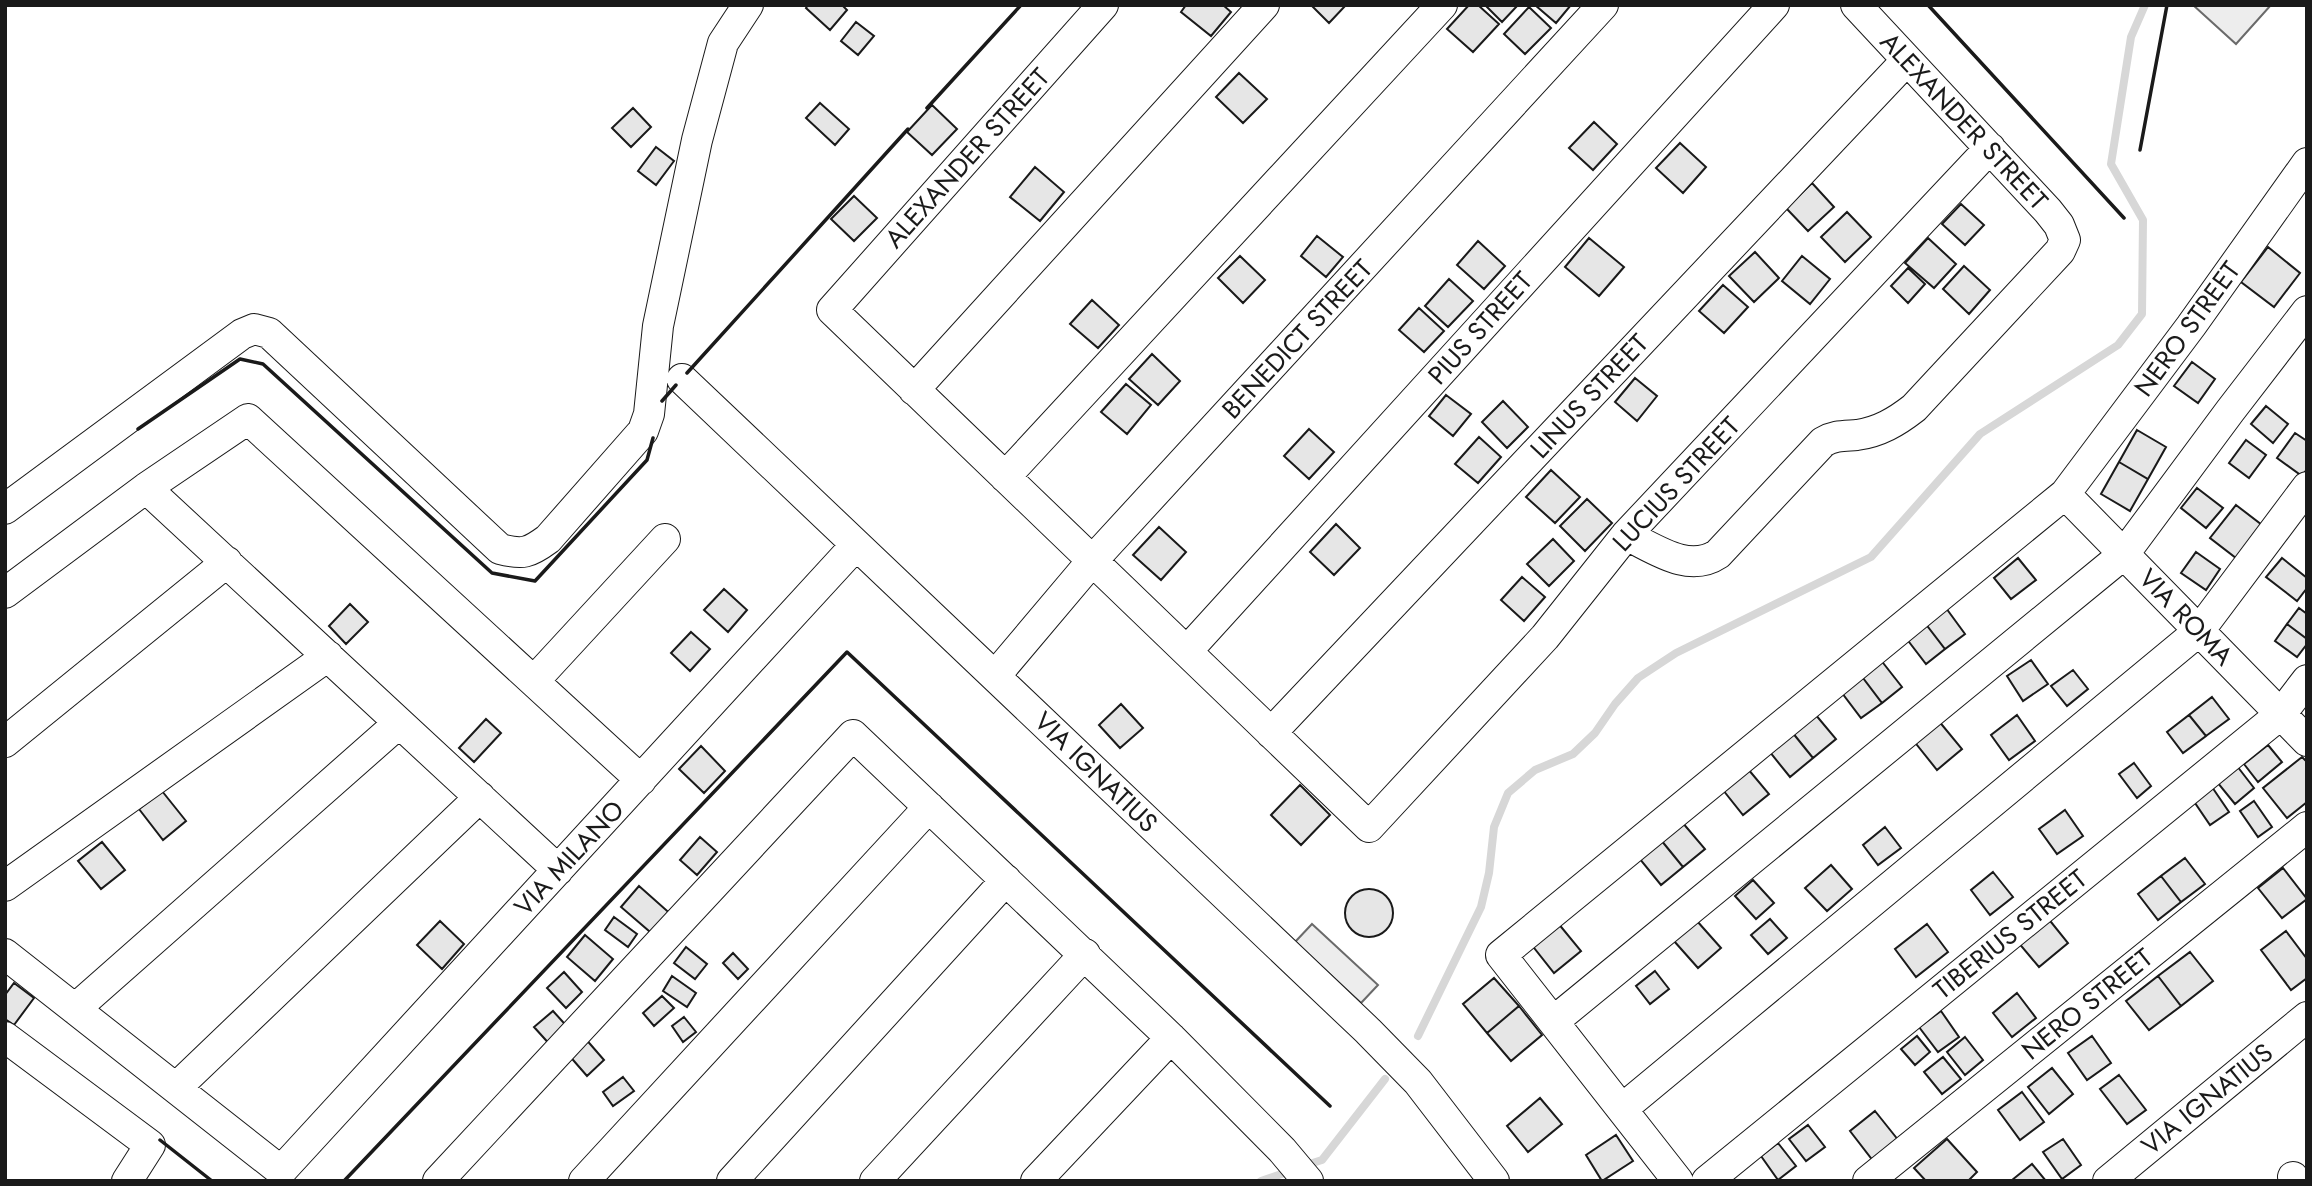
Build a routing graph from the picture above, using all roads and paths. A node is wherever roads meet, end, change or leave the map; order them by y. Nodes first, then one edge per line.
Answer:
1 (748, 5) edge
2 (1103, 5) edge
3 (1264, 5) edge
4 (1442, 5) edge
5 (1603, 5) edge
6 (1774, 5) edge
7 (1856, 5) edge
8 (1907, 60) junction
9 (1990, 148) junction
10 (2307, 163) edge
11 (2307, 311) edge
12 (682, 379) dead end
13 (914, 390) junction
14 (1005, 477) junction
15 (2307, 487) edge
16 (146, 488) junction
17 (2064, 494) junction
18 (5, 509) edge
19 (1626, 534) junction
20 (665, 539) dead end
21 (856, 545) junction
22 (2124, 554) junction
23 (1092, 561) junction
24 (227, 562) junction
25 (5, 593) edge
26 (2199, 631) junction
27 (1187, 652) junction
28 (328, 656) junction
29 (995, 676) junction
30 (2307, 680) edge
31 (534, 681) junction
32 (2281, 714) junction
33 (399, 723) junction
34 (1271, 733) junction
35 (2307, 741) edge
36 (5, 742) edge
37 (641, 780) junction
38 (480, 797) junction
39 (929, 807) junction
40 (2307, 827) edge
41 (558, 870) junction
42 (1006, 880) junction
43 (5, 886) edge
44 (5, 954) edge
45 (1085, 954) junction
46 (75, 1009) junction
47 (2307, 1017) edge
48 (1554, 1021) junction
49 (5, 1037) edge
50 (1171, 1038) junction
51 (177, 1087) junction
52 (1622, 1109) junction
53 (127, 1181) edge
54 (438, 1181) edge
55 (584, 1181) edge
56 (732, 1181) edge
57 (875, 1181) edge
58 (1036, 1181) edge
59 (1308, 1181) edge
60 (1494, 1181) edge
61 (1678, 1181) edge
62 (1707, 1181) edge
63 (1868, 1181) edge
64 (2108, 1181) edge

1 - 18 street
2 - 13 street, ALEXANDER STREET
3 - 13 street
4 - 14 street
5 - 23 street, BENEDICT STREET
6 - 27 street, PIUS STREET
7 - 8 street, ALEXANDER STREET
8 - 9 street, ALEXANDER STREET
8 - 34 street, LINUS STREET
9 - 19 street, LUCIUS STREET
9 - 19 street, ALEXANDER STREET
10 - 17 street, NERO STREET
11 - 22 street
12 - 21 street, VIA IGNATIUS
13 - 14 street
14 - 23 street
15 - 26 street
16 - 24 street
16 - 25 street
16 - 31 street
17 - 22 street, VIA ROMA
17 - 48 street, NERO STREET
19 - 34 street, LUCIUS STREET
20 - 31 street
21 - 29 street, VIA IGNATIUS
21 - 37 street, VIA MILANO
22 - 26 street, VIA ROMA
22 - 48 street
23 - 27 street
23 - 29 street, BENEDICT STREET
24 - 28 street
24 - 36 street
26 - 32 street, VIA ROMA
26 - 52 street
27 - 34 street
28 - 33 street
28 - 43 street
29 - 60 street, VIA IGNATIUS
30 - 32 street, TIBERIUS STREET
31 - 37 street
32 - 35 street, VIA ROMA
32 - 62 street, TIBERIUS STREET
33 - 38 street
33 - 46 street
37 - 41 street, VIA MILANO
38 - 41 street
38 - 51 street
39 - 42 street
39 - 54 street
39 - 55 street
40 - 63 street, NERO STREET
41 - 51 street, VIA MILANO
42 - 45 street
42 - 56 street
44 - 46 street
45 - 50 street
45 - 57 street
46 - 51 street
47 - 64 street, VIA IGNATIUS
48 - 52 street
49 - 53 street
50 - 58 street
50 - 59 street
52 - 61 street

